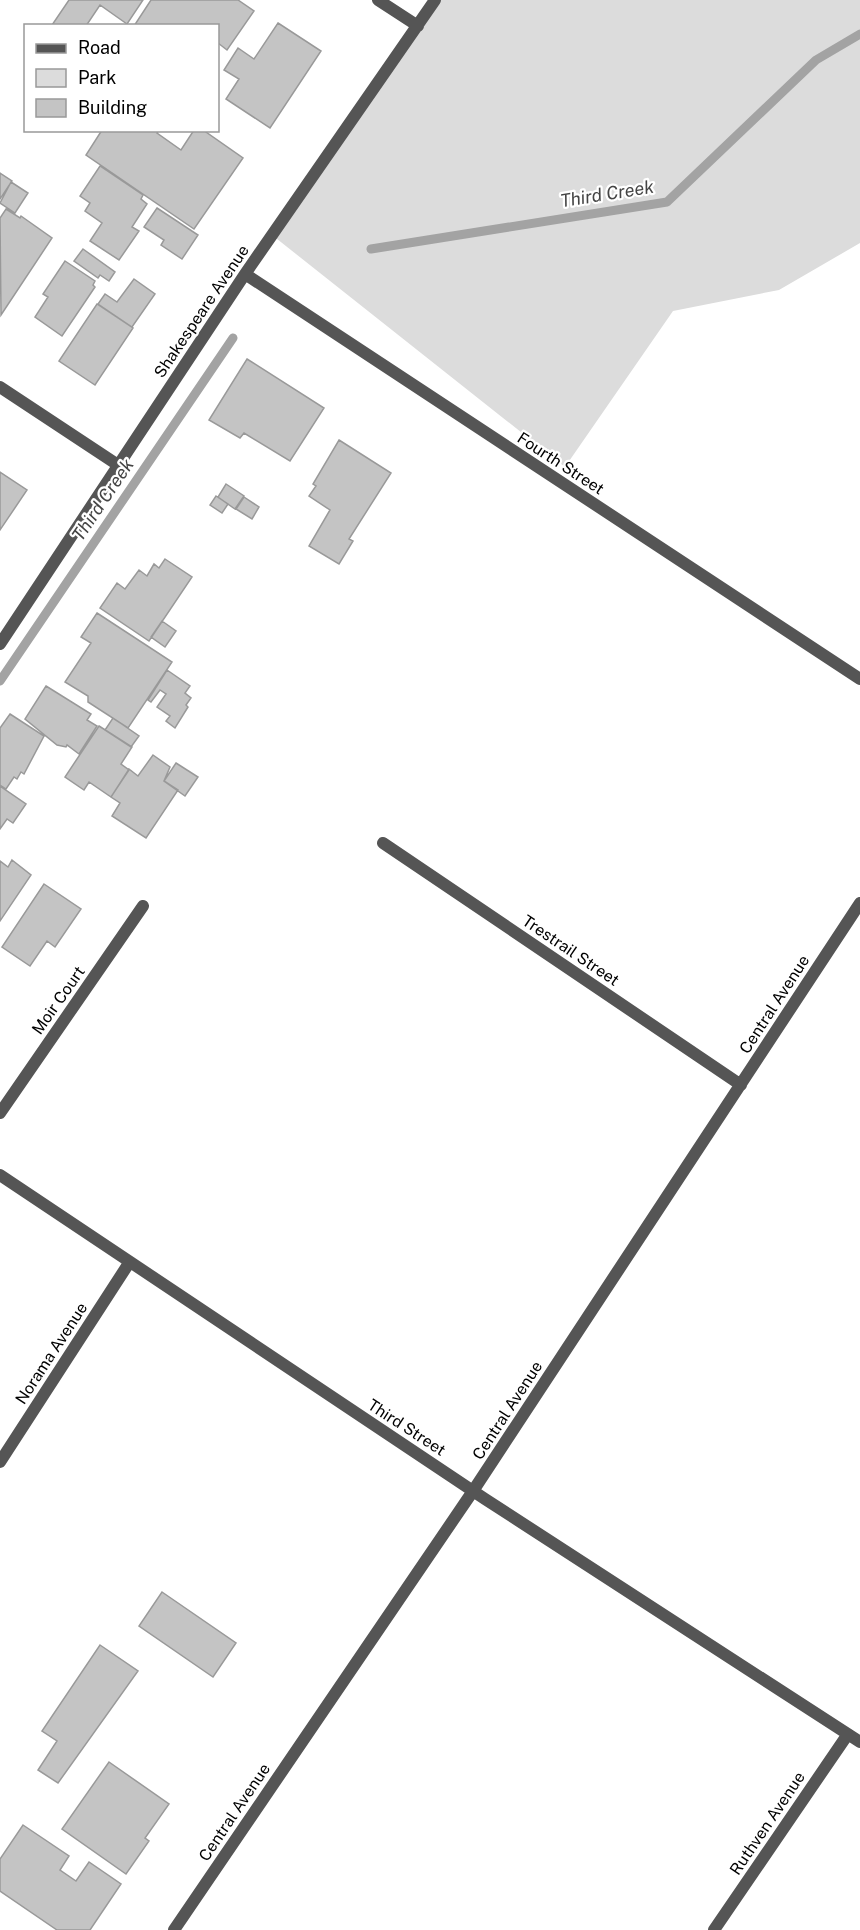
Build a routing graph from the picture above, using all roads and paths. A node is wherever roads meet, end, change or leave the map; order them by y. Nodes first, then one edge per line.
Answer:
1 (378, 0) edge
2 (435, 0) edge
3 (418, 27) junction
4 (245, 274) junction
5 (0, 387) edge
6 (118, 465) junction
7 (0, 644) edge
8 (860, 679) edge
9 (383, 843) dead end
10 (860, 903) edge
11 (143, 906) dead end
12 (741, 1085) junction
13 (0, 1113) edge
14 (0, 1175) edge
15 (129, 1263) junction
16 (0, 1462) edge
17 (473, 1491) junction
18 (848, 1734) junction
19 (860, 1742) edge
20 (174, 1930) edge
21 (714, 1930) edge

1 - 3 street
2 - 3 street, Shakespeare Avenue
3 - 4 street, Shakespeare Avenue
4 - 6 street, Shakespeare Avenue
4 - 8 street, Fourth Street
5 - 6 street
6 - 7 street, Shakespeare Avenue
9 - 12 street, Trestrail Street
10 - 12 street, Central Avenue
11 - 13 street, Moir Court
12 - 17 street, Central Avenue
14 - 15 street, Third Street
15 - 16 street, Norama Avenue
15 - 17 street, Third Street
17 - 18 street, Third Street
17 - 20 street, Central Avenue
18 - 19 street, Third Street
18 - 21 street, Ruthven Avenue

